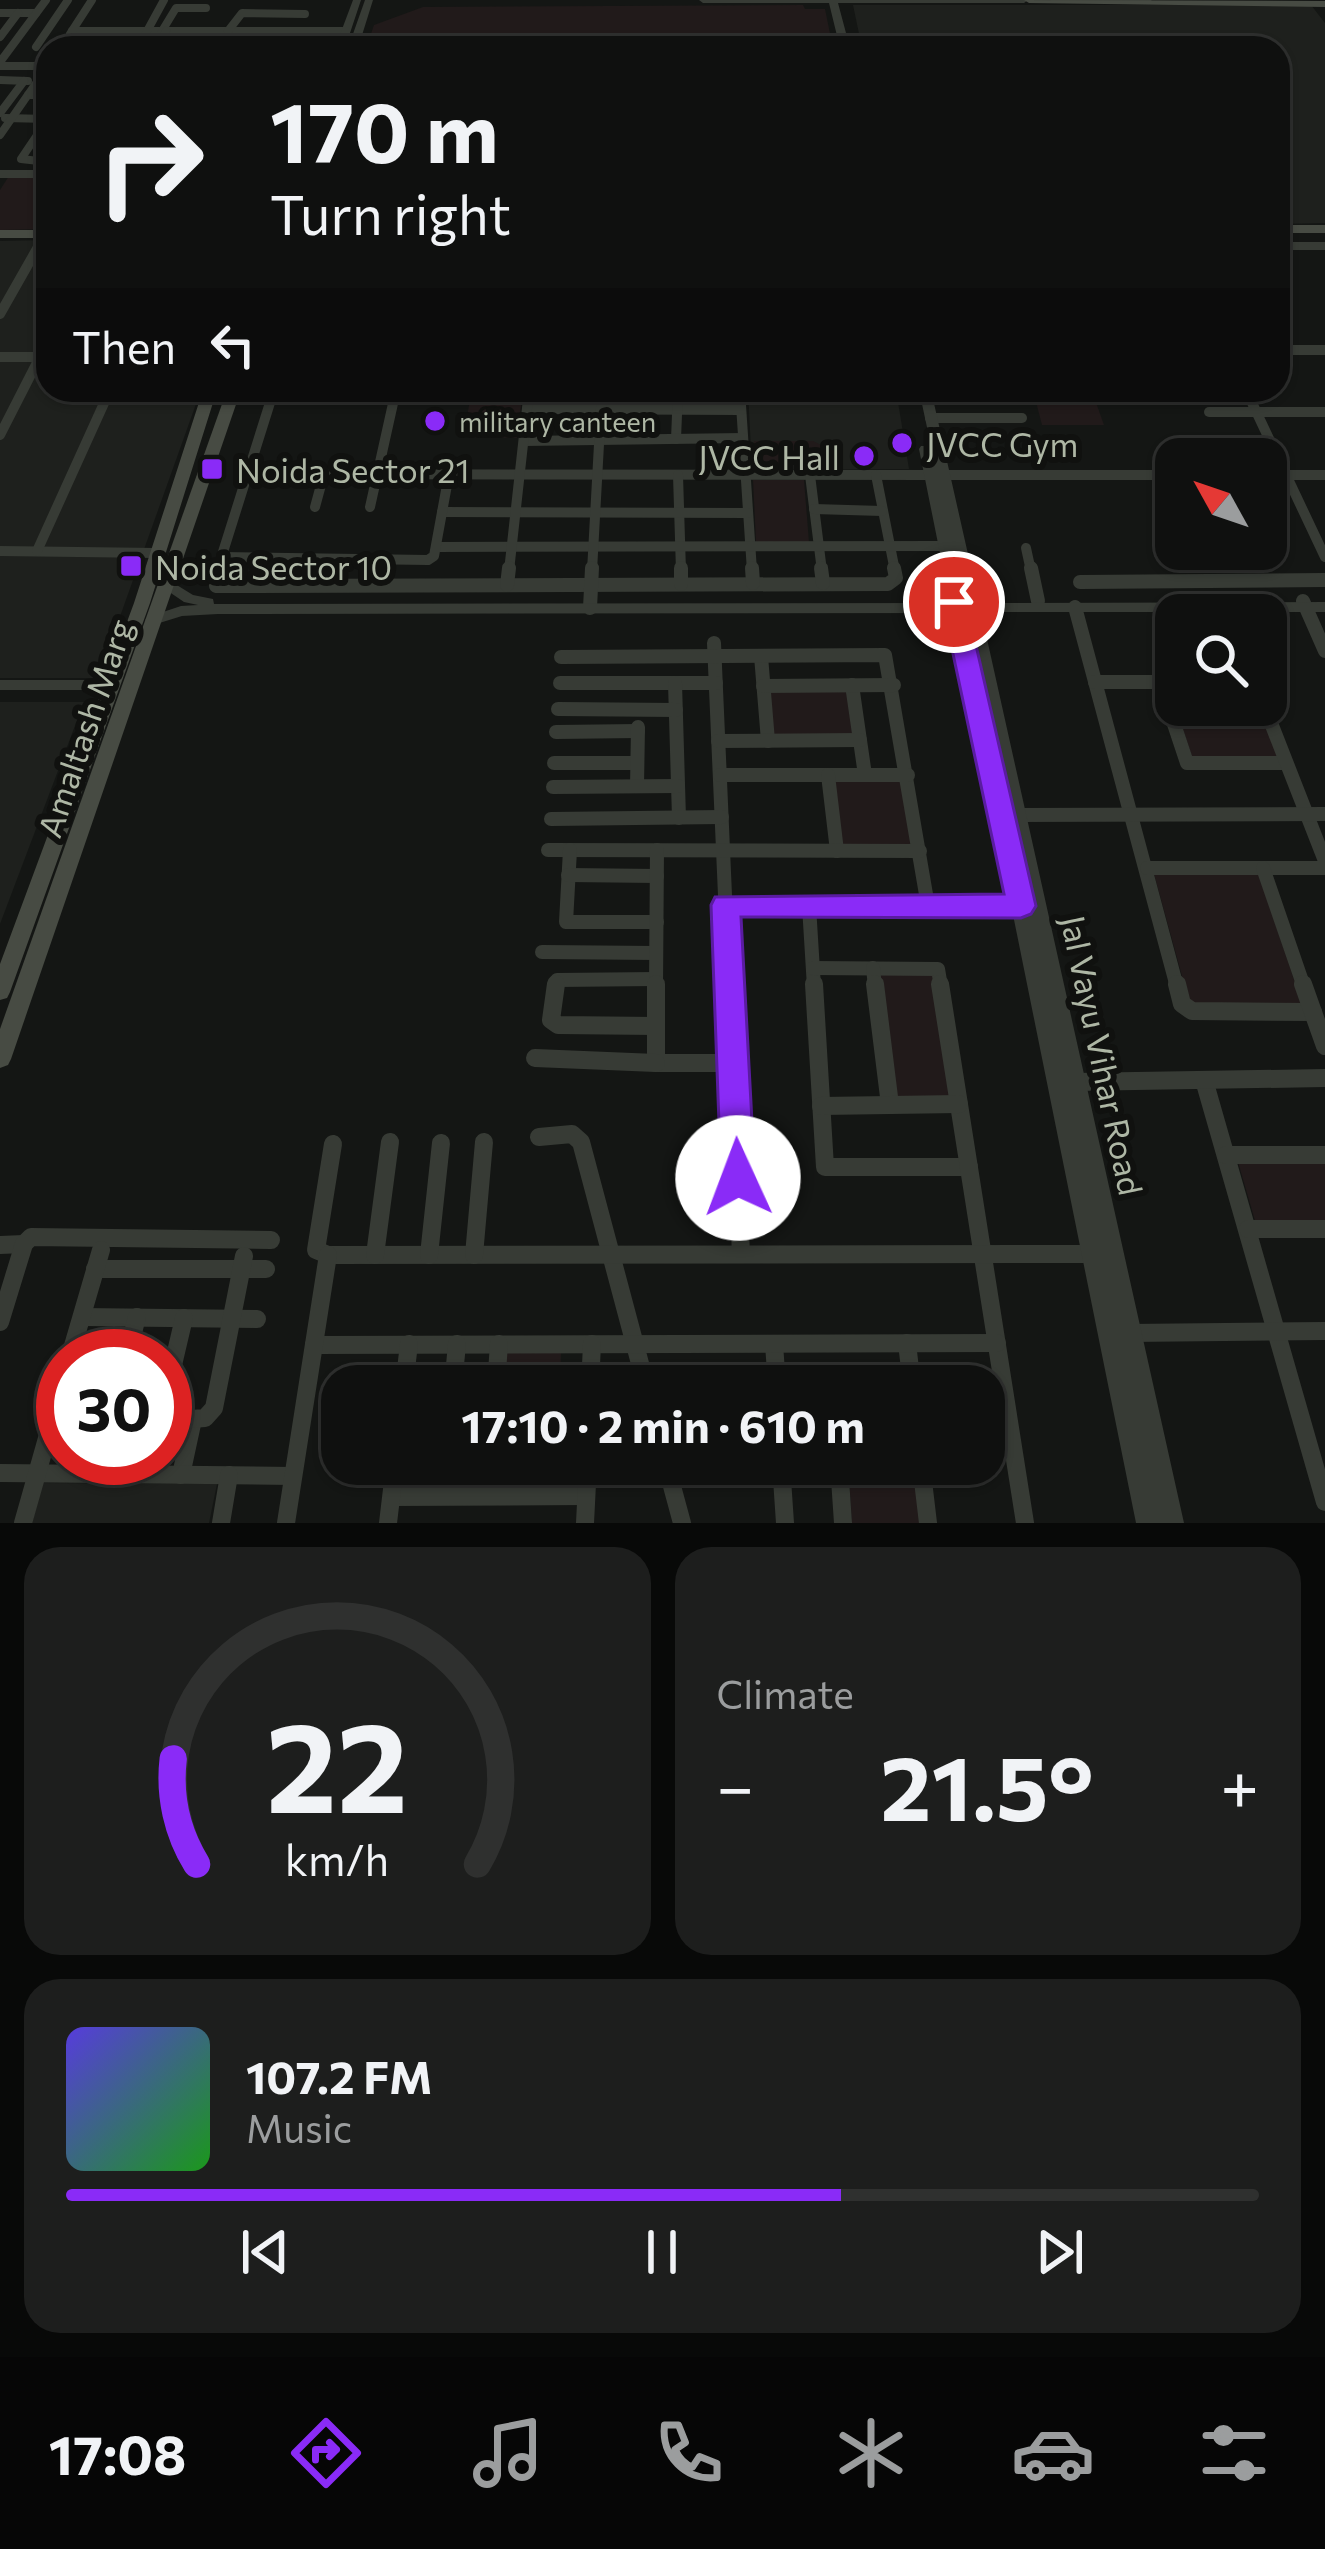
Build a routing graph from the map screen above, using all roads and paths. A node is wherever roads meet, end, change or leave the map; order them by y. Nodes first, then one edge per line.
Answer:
1 (46, 0) edge
2 (68, 0) edge
3 (92, 0) edge
4 (164, 0) edge
5 (311, 0) edge
6 (357, 0) edge
7 (703, 0) edge
8 (812, 0) edge
9 (861, 0) edge
10 (1027, 0) edge
11 (1054, 0) edge
12 (1311, 1) edge
13 (383, 2) edge
14 (1325, 2) edge
15 (838, 3) edge
16 (208, 4) edge
17 (368, 5) edge
18 (0, 13) edge
19 (19, 13) junction
20 (36, 13) junction
21 (305, 14) junction
22 (72, 31) junction
23 (147, 31) junction
24 (164, 31) junction
25 (193, 31) junction
26 (228, 31) junction
27 (298, 31) junction
28 (346, 31) junction
29 (43, 36) edge
30 (69, 36) edge
31 (144, 36) edge
32 (162, 36) edge
33 (190, 36) edge
34 (246, 36) edge
35 (277, 36) edge
36 (303, 36) edge
37 (324, 36) edge
38 (344, 36) edge
39 (357, 36) edge
40 (845, 36) edge
41 (0, 37) edge
42 (3, 53) edge
43 (0, 64) edge
44 (36, 66) edge
45 (36, 80) edge
46 (24, 81) junction
47 (1, 82) edge
48 (36, 84) edge
49 (28, 95) junction
50 (36, 95) edge
51 (4, 116) edge
52 (36, 118) edge
53 (0, 135) edge
54 (36, 137) edge
55 (36, 161) edge
56 (36, 167) edge
57 (0, 174) edge
58 (32, 174) junction
59 (36, 174) edge
60 (0, 234) edge
61 (36, 235) edge
62 (1290, 237) edge
63 (1325, 237) edge
64 (36, 253) edge
65 (0, 314) edge
66 (1290, 350) edge
67 (1325, 350) edge
68 (0, 357) edge
69 (36, 357) edge
70 (36, 371) edge
71 (105, 402) edge
72 (205, 402) edge
73 (230, 402) edge
74 (270, 402) edge
75 (393, 402) edge
76 (528, 402) edge
77 (601, 402) edge
78 (678, 402) edge
79 (741, 402) edge
80 (917, 402) edge
81 (927, 402) edge
82 (1251, 402) edge
83 (527, 409) junction
84 (601, 409) junction
85 (678, 409) junction
86 (741, 410) junction
87 (1209, 412) dead end
88 (1256, 412) junction
89 (1325, 412) edge
90 (225, 417) junction
91 (930, 418) junction
92 (1022, 418) dead end
93 (196, 426) junction
94 (0, 435) edge
95 (1268, 438) edge
96 (676, 439) junction
97 (742, 439) junction
98 (599, 440) junction
99 (524, 441) junction
100 (248, 474) junction
101 (324, 474) junction
102 (377, 474) junction
103 (449, 474) junction
104 (520, 475) junction
105 (597, 475) junction
106 (678, 475) junction
107 (745, 475) junction
108 (810, 475) junction
109 (876, 475) junction
110 (937, 475) junction
111 (1155, 475) edge
112 (1287, 475) edge
113 (1325, 475) edge
114 (1287, 477) edge
115 (315, 507) dead end
116 (370, 507) dead end
117 (814, 509) junction
118 (882, 511) junction
119 (442, 512) junction
120 (515, 512) junction
121 (595, 512) junction
122 (679, 513) junction
123 (748, 513) junction
124 (944, 546) junction
125 (436, 547) junction
126 (512, 547) junction
127 (593, 547) junction
128 (680, 547) junction
129 (750, 547) junction
130 (819, 547) junction
131 (891, 547) junction
132 (1026, 548) dead end
133 (0, 551) edge
134 (37, 551) junction
135 (157, 553) junction
136 (222, 557) junction
137 (1325, 557) edge
138 (1325, 580) edge
139 (1080, 582) dead end
140 (824, 583) junction
141 (166, 584) junction
142 (681, 584) junction
143 (753, 584) junction
144 (507, 585) junction
145 (591, 598) junction
146 (964, 601) junction
147 (1038, 601) junction
148 (1304, 604) junction
149 (1325, 604) edge
150 (189, 605) junction
151 (1287, 606) edge
152 (1075, 607) junction
153 (1155, 609) edge
154 (153, 620) junction
155 (714, 650) junction
156 (1325, 651) edge
157 (761, 656) junction
158 (561, 657) dead end
159 (1095, 682) junction
160 (1155, 682) edge
161 (560, 683) dead end
162 (675, 683) junction
163 (716, 683) junction
164 (852, 685) junction
165 (893, 685) junction
166 (764, 686) junction
167 (0, 689) edge
168 (111, 689) junction
169 (558, 710) dead end
170 (638, 710) junction
171 (676, 710) junction
172 (1178, 726) edge
173 (1272, 726) edge
174 (638, 731) junction
175 (556, 732) dead end
176 (860, 740) junction
177 (718, 741) junction
178 (768, 741) junction
179 (554, 763) dead end
180 (637, 763) junction
181 (1286, 763) junction
182 (720, 775) junction
183 (828, 775) junction
184 (865, 775) junction
185 (908, 775) junction
186 (637, 786) junction
187 (678, 786) junction
188 (553, 787) dead end
189 (1306, 814) junction
190 (1325, 814) edge
191 (1017, 815) junction
192 (1132, 815) junction
193 (722, 817) junction
194 (679, 818) junction
195 (550, 819) dead end
196 (548, 850) dead end
197 (570, 850) junction
198 (657, 850) junction
199 (723, 850) junction
200 (837, 850) junction
201 (920, 851) junction
202 (1325, 865) edge
203 (1147, 868) junction
204 (1264, 868) junction
205 (568, 875) junction
206 (657, 876) junction
207 (726, 905) junction
208 (809, 906) junction
209 (928, 906) junction
210 (1029, 906) junction
211 (657, 922) junction
212 (542, 952) dead end
213 (656, 953) junction
214 (813, 968) junction
215 (874, 968) junction
216 (656, 979) junction
217 (0, 992) edge
218 (1313, 1012) junction
219 (656, 1026) junction
220 (1325, 1046) edge
221 (535, 1058) dead end
222 (0, 1059) edge
223 (656, 1063) junction
224 (733, 1063) junction
225 (1325, 1078) edge
226 (1204, 1080) junction
227 (1075, 1082) junction
228 (959, 1104) junction
229 (890, 1105) junction
230 (821, 1106) junction
231 (539, 1137) dead end
232 (390, 1142) dead end
233 (441, 1142) dead end
234 (484, 1142) dead end
235 (333, 1144) dead end
236 (1226, 1155) junction
237 (1325, 1155) edge
238 (969, 1167) junction
239 (1325, 1228) edge
240 (1248, 1229) junction
241 (271, 1240) dead end
242 (24, 1244) junction
243 (0, 1246) edge
244 (741, 1254) junction
245 (983, 1254) junction
246 (1102, 1254) junction
247 (328, 1255) junction
248 (375, 1255) junction
249 (429, 1255) junction
250 (474, 1255) junction
251 (611, 1255) junction
252 (243, 1263) junction
253 (266, 1269) dead end
254 (82, 1317) junction
255 (136, 1318) junction
256 (184, 1318) junction
257 (231, 1319) junction
258 (256, 1319) dead end
259 (0, 1322) edge
260 (78, 1329) edge
261 (133, 1329) edge
262 (181, 1329) edge
263 (1277, 1331) junction
264 (1325, 1331) edge
265 (1129, 1333) junction
266 (774, 1343) junction
267 (907, 1343) junction
268 (997, 1343) junction
269 (410, 1344) junction
270 (457, 1344) junction
271 (499, 1344) junction
272 (592, 1344) junction
273 (635, 1344) junction
274 (314, 1345) junction
275 (407, 1365) edge
276 (455, 1365) edge
277 (498, 1365) edge
278 (591, 1365) edge
279 (640, 1365) edge
280 (776, 1365) edge
281 (910, 1365) edge
282 (192, 1419) edge
283 (0, 1472) edge
284 (36, 1473) edge
285 (192, 1475) edge
286 (229, 1475) junction
287 (293, 1476) junction
288 (36, 1477) edge
289 (393, 1485) edge
290 (587, 1485) edge
291 (672, 1485) edge
292 (782, 1485) edge
293 (840, 1485) edge
294 (923, 1485) edge
295 (586, 1496) junction
296 (392, 1497) junction
297 (1325, 1502) edge
298 (23, 1523) edge
299 (221, 1523) edge
300 (286, 1523) edge
301 (388, 1523) edge
302 (586, 1523) edge
303 (682, 1523) edge
304 (784, 1523) edge
305 (843, 1523) edge
306 (928, 1523) edge
307 (1025, 1523) edge
308 (1148, 1523) edge
309 (1172, 1523) edge

1 - 20 street
2 - 29 street
3 - 22 street
4 - 23 street
5 - 21 street
6 - 28 street
7 - 8 street
8 - 15 street
9 - 10 street
9 - 15 street
10 - 14 main road
11 - 12 street
13 - 17 street
15 - 40 street
16 - 24 street
16 - 25 street
17 - 39 street
18 - 19 street
19 - 20 street
19 - 41 street
20 - 42 street
21 - 26 street
21 - 27 street
22 - 23 street
22 - 30 street
23 - 24 street
23 - 31 street
24 - 25 street
24 - 32 street
25 - 26 street
25 - 33 street
26 - 34 street
27 - 35 street
27 - 36 street
28 - 37 street
28 - 38 street
42 - 43 street
43 - 44 street
45 - 46 street
46 - 47 street
46 - 51 street
48 - 49 street
49 - 50 street
49 - 51 street
51 - 52 street
51 - 53 street
54 - 55 street
56 - 58 street
57 - 58 street
58 - 59 street
60 - 61 main road
62 - 63 main road
64 - 65 street
66 - 67 street
68 - 69 street
70 - 94 street
71 - 134 street
72 - 93 main road, Amaltash Marg
73 - 90 main road, Amaltash Marg
74 - 100 street
75 - 102 street
76 - 83 street
77 - 84 street
78 - 85 street
79 - 86 street
80 - 110 street
81 - 91 street
82 - 88 street
83 - 84 street
83 - 99 street
84 - 85 street
84 - 98 street
85 - 86 street
85 - 96 street
86 - 97 street
87 - 88 street
88 - 89 street
88 - 95 street
90 - 93 main road
90 - 141 main road, Amaltash Marg
91 - 92 street
91 - 110 street
93 - 135 main road, Amaltash Marg
96 - 97 street
96 - 98 street
97 - 107 street
98 - 99 street
98 - 105 street
99 - 104 street
100 - 101 street
100 - 136 street
101 - 102 street
101 - 115 street
102 - 103 street
102 - 116 street
103 - 104 street
103 - 119 street
104 - 105 street
104 - 120 street
105 - 106 street
105 - 121 street
106 - 107 street
106 - 122 street
107 - 108 street
107 - 123 street
108 - 109 street
108 - 117 street
109 - 110 street
109 - 118 street
110 - 111 street
110 - 124 street
110 - 146 street
112 - 113 street
114 - 137 street
117 - 118 street
117 - 130 street
118 - 131 street
119 - 120 street
119 - 125 street
120 - 121 street
120 - 126 street
121 - 122 street
121 - 127 street
122 - 123 street
122 - 128 street
123 - 129 street
124 - 131 street
124 - 146 street
125 - 126 street
125 - 136 street
126 - 127 street
126 - 144 street
127 - 128 street
127 - 145 street
128 - 129 street
128 - 142 street
129 - 130 street
129 - 143 street
130 - 131 street
130 - 140 street
131 - 140 street
132 - 147 street
133 - 134 street
134 - 135 street
135 - 168 main road, Amaltash Marg
136 - 144 street
138 - 139 street
140 - 143 street
141 - 150 street
141 - 154 main road, Amaltash Marg
142 - 143 street
142 - 145 street
144 - 145 street
145 - 146 street
145 - 150 street
146 - 147 street
146 - 152 street
146 - 191 street, Jal Vayu Vihar Road
146 - 210 street, Jal Vayu Vihar Road
147 - 148 street
148 - 149 street
148 - 151 street
148 - 156 street
150 - 154 street
152 - 153 street
152 - 159 street
154 - 222 main road, Amaltash Marg
155 - 157 street
155 - 158 street
155 - 163 street
157 - 165 street
157 - 166 street
159 - 160 street
159 - 192 street
161 - 162 street
162 - 163 street
162 - 171 street
163 - 177 street
164 - 165 street
164 - 166 street
164 - 176 street
165 - 185 street
166 - 178 street
167 - 168 street
168 - 217 main road, Amaltash Marg
169 - 170 street
170 - 171 street
170 - 174 street
171 - 187 street
172 - 181 street
173 - 181 street
174 - 175 street
174 - 180 street
176 - 178 street
176 - 184 street
177 - 178 street
177 - 182 street
179 - 180 street
180 - 186 street
181 - 189 street
182 - 183 street
182 - 193 street
183 - 184 street
183 - 200 street
184 - 185 street
185 - 201 street
186 - 187 street
186 - 188 street
187 - 194 street
189 - 190 street
189 - 192 street
189 - 202 street
191 - 192 street
191 - 210 street, Jal Vayu Vihar Road
192 - 203 street
193 - 194 street
193 - 199 street
194 - 195 street
196 - 197 street
197 - 198 street
197 - 205 street
198 - 199 street
198 - 206 street
199 - 200 street
199 - 207 street
200 - 201 street
201 - 209 street
202 - 204 street
203 - 204 street
203 - 218 street
204 - 218 street
205 - 206 street
205 - 211 street
206 - 211 street
207 - 208 street
207 - 224 street
208 - 209 street
208 - 214 street
209 - 210 street
210 - 227 street, Jal Vayu Vihar Road
210 - 246 street, Jal Vayu Vihar Road
211 - 213 street
212 - 213 street
213 - 216 street
214 - 215 street
214 - 230 street
215 - 228 street
215 - 229 street
216 - 219 street
216 - 219 street
218 - 220 street
219 - 223 street
221 - 223 street
223 - 224 street
224 - 244 street
225 - 226 street
226 - 227 street
226 - 236 street
227 - 246 street, Jal Vayu Vihar Road
228 - 229 street
228 - 238 street
229 - 230 street
230 - 238 street
231 - 251 street
232 - 248 street
233 - 249 street
234 - 250 street
235 - 247 street
236 - 237 street
236 - 240 street
238 - 245 street
239 - 240 street
240 - 263 street
241 - 242 street
242 - 243 street
242 - 259 street
244 - 245 street
244 - 251 street
245 - 246 street
245 - 268 street
246 - 265 street, Jal Vayu Vihar Road
246 - 308 street, Jal Vayu Vihar Road
247 - 248 street
247 - 274 street
248 - 249 street
249 - 250 street
250 - 251 street
251 - 273 street
252 - 253 street
252 - 254 street
252 - 257 street
254 - 255 street
254 - 260 street
255 - 256 street
255 - 261 street
256 - 257 street
256 - 262 street
257 - 258 street
257 - 282 street
263 - 264 street
263 - 265 street
263 - 297 street
265 - 309 street, Jal Vayu Vihar Road
266 - 267 street
266 - 273 street
266 - 280 street
267 - 268 street
267 - 281 street
268 - 307 street
269 - 270 street
269 - 274 street
269 - 275 street
270 - 271 street
270 - 276 street
271 - 272 street
271 - 277 street
272 - 273 street
272 - 278 street
273 - 279 street
274 - 287 street
283 - 284 street
285 - 286 street
286 - 287 street
286 - 299 street
287 - 300 street
288 - 298 street
289 - 296 street
290 - 295 street
291 - 303 street
292 - 304 street
293 - 305 street
294 - 306 street
295 - 296 street
295 - 302 street
296 - 301 street

